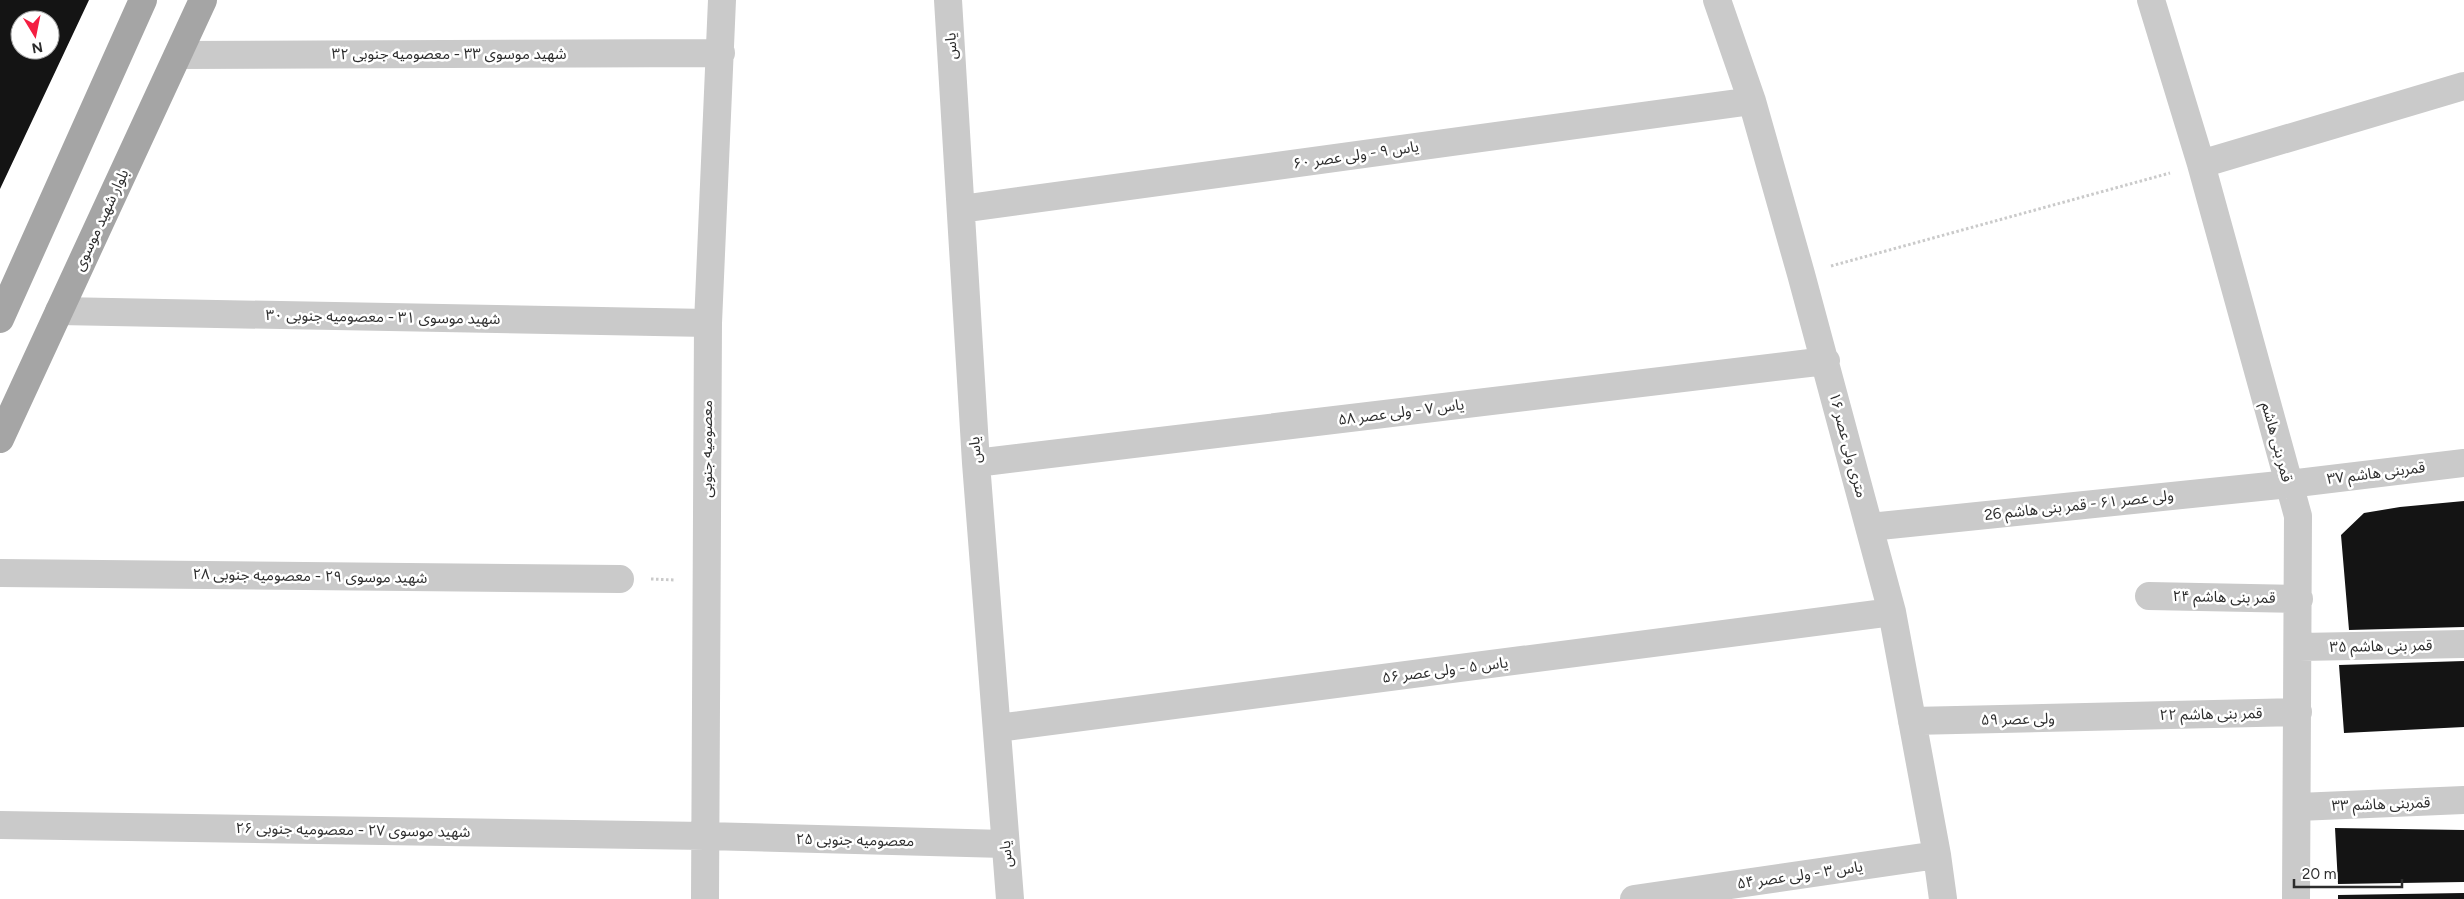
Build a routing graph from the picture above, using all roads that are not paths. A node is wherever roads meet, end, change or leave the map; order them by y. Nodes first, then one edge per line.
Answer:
1 (143, 0) edge
2 (203, 0) edge
3 (722, 0) edge
4 (948, 0) edge
5 (1717, 0) edge
6 (2151, 0) edge
7 (721, 53) junction
8 (178, 55) junction
9 (2464, 86) edge
10 (1752, 102) junction
11 (2201, 164) junction
12 (961, 209) junction
13 (59, 311) junction
14 (0, 319) edge
15 (708, 323) junction
16 (1826, 362) junction
17 (0, 439) edge
18 (976, 463) junction
19 (2464, 463) edge
20 (2288, 484) junction
21 (1870, 527) junction
22 (0, 572) edge
23 (620, 579) road end
24 (2149, 596) dead end
25 (2299, 599) junction
26 (1892, 612) junction
27 (2464, 644) edge
28 (2299, 647) junction
29 (2298, 712) junction
30 (2124, 716) joint
31 (1912, 721) junction
32 (998, 728) junction
33 (2464, 800) edge
34 (2298, 807) junction
35 (0, 825) edge
36 (705, 836) junction
37 (1004, 844) junction
38 (1937, 855) junction
39 (705, 899) edge
40 (1010, 899) edge
41 (1634, 899) edge
42 (1943, 899) edge
43 (2296, 899) edge

1 - 14 main road
2 - 8 main road, بلوار شهید موسوی
3 - 7 street, معصومیه جنوبی
4 - 12 street, یاس
5 - 10 street, ۱۶ متری ولی عصر
6 - 11 street, قمر بنی هاشم
7 - 8 street, شهید موسوی ۳۳ - معصومیه جنوبی ۳۲
7 - 15 street, معصومیه جنوبی
8 - 13 main road, بلوار شهید موسوی
9 - 11 street
10 - 12 street, یاس ۹ - ولی عصر ۶۰
10 - 16 street, ۱۶ متری ولی عصر
11 - 20 street, قمر بنی هاشم
12 - 18 street, یاس
13 - 15 street, شهید موسوی ۳۱ - معصومیه جنوبی ۳۰
13 - 17 main road, بلوار شهید موسوی
15 - 36 street, معصومیه جنوبی
16 - 18 street, یاس ۷ - ولی عصر ۵۸
16 - 21 street, ۱۶ متری ولی عصر
18 - 32 street, یاس
19 - 20 street, قمربنی هاشم ۳۷
20 - 21 street, ولی عصر ۶۱ - قمر بنی هاشم 26
20 - 25 street, قمر بنی هاشم
21 - 26 street, ۱۶ متری ولی عصر
22 - 23 street, شهید موسوی ۲۹ - معصومیه جنوبی ۲۸
24 - 25 street, قمر بنی هاشم ۲۴
25 - 28 street, قمر بنی هاشم
26 - 31 street, ۱۶ متری ولی عصر
26 - 32 street, یاس ۵ - ولی عصر ۵۶
27 - 28 street, قمر بنی هاشم ۳۵
28 - 29 street, قمر بنی هاشم
29 - 30 street, قمر بنی هاشم ۲۲
29 - 34 street, قمر بنی هاشم
30 - 31 street, ولی عصر ۵۹
31 - 38 street, ۱۶ متری ولی عصر
32 - 37 street, یاس
33 - 34 street, قمربنی هاشم ۳۳
34 - 43 street, قمر بنی هاشم
35 - 36 street, شهید موسوی ۲۷ - معصومیه جنوبی ۲۶
36 - 37 street, معصومیه جنوبی ۲۵
36 - 39 street, معصومیه جنوبی
37 - 40 street, یاس
38 - 41 street, یاس ۳ - ولی عصر ۵۴
38 - 42 street, ۱۶ متری ولی عصر

